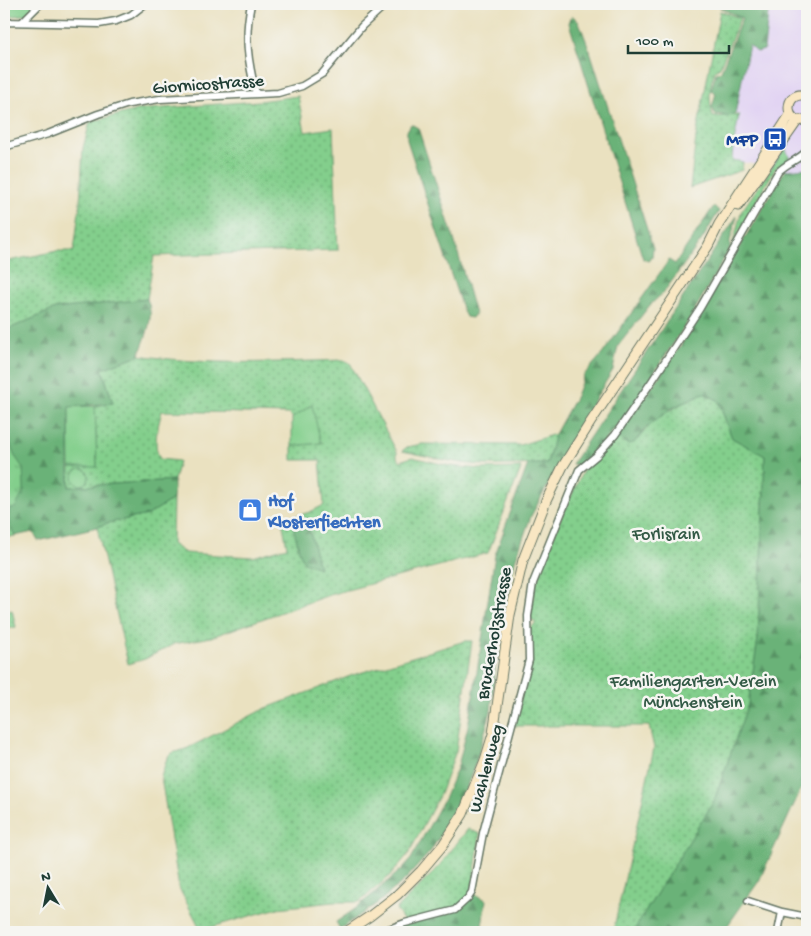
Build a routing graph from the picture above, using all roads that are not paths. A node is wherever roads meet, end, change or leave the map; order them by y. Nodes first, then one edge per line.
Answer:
1 (40, 4) edge
2 (145, 4) edge
3 (252, 4) edge
4 (386, 4) edge
5 (4, 22) edge
6 (22, 22) junction
7 (4, 34) edge
8 (256, 94) junction
9 (807, 96) edge
10 (802, 119) edge
11 (4, 147) edge
12 (807, 151) edge
13 (748, 902) dead end
14 (782, 912) junction
15 (807, 917) edge
16 (346, 932) edge
17 (380, 932) edge
18 (778, 932) edge

1 - 6 street
2 - 6 street
3 - 8 street
4 - 8 street, Giornicostrasse
5 - 6 street
5 - 7 street
8 - 11 street, Giornicostrasse
9 - 10 main road, Bruderholzstrasse
10 - 16 main road, Bruderholzstrasse
12 - 17 street, Wahlenweg
13 - 14 street
14 - 15 street
14 - 18 street

